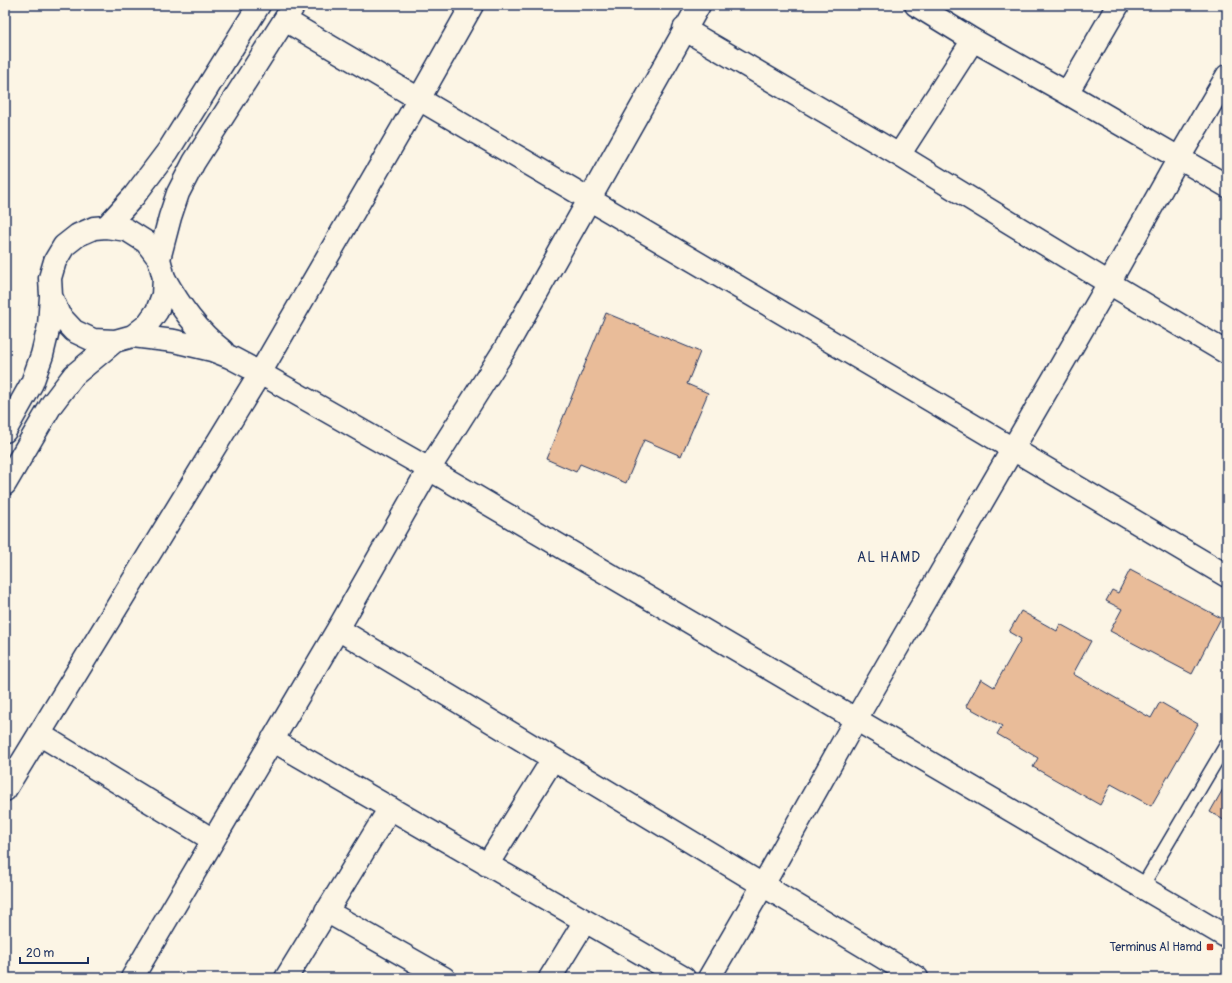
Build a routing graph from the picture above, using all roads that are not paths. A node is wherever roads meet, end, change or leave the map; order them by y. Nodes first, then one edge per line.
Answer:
1 (260, 5) edge
2 (472, 5) edge
3 (699, 5) edge
4 (916, 5) edge
5 (1118, 5) edge
6 (289, 12) edge
7 (684, 29) junction
8 (973, 40) junction
9 (1227, 76) edge
10 (1067, 92) junction
11 (419, 99) junction
12 (899, 154) junction
13 (1179, 158) junction
14 (1227, 186) edge
15 (588, 200) junction
16 (106, 226) junction
17 (161, 268) junction
18 (1109, 283) junction
19 (51, 296) junction
20 (124, 339) junction
21 (1227, 353) edge
22 (230, 357) junction
23 (260, 373) junction
24 (5, 431) edge
25 (1013, 448) junction
26 (429, 470) junction
27 (5, 484) edge
28 (1227, 576) edge
29 (338, 629) junction
30 (856, 719) junction
31 (39, 734) junction
32 (272, 740) junction
33 (1227, 744) edge
34 (553, 759) junction
35 (5, 790) edge
36 (390, 808) junction
37 (213, 840) junction
38 (487, 865) junction
39 (763, 885) junction
40 (1142, 887) junction
41 (326, 911) junction
42 (585, 921) junction
43 (1227, 937) edge
44 (440, 977) edge
45 (132, 978) edge
46 (286, 978) edge
47 (550, 978) edge
48 (684, 978) edge
49 (709, 978) edge
50 (916, 978) edge

1 - 16 street
2 - 11 street
3 - 7 street
4 - 8 street
5 - 10 street
6 - 11 street
6 - 17 street
7 - 12 street
7 - 15 street
8 - 10 street
8 - 12 street
9 - 13 street
10 - 13 street
11 - 15 street
11 - 23 street
12 - 18 street
13 - 14 street
13 - 18 street
15 - 25 street
15 - 26 street
16 - 17 street
16 - 19 street
17 - 20 street
17 - 22 street
18 - 21 street
18 - 25 street
19 - 20 street
19 - 24 street
20 - 22 street
20 - 27 street
22 - 23 street
23 - 26 street
23 - 31 street
25 - 28 street
25 - 30 street
26 - 29 street
26 - 30 street
29 - 32 street
29 - 34 street
30 - 39 street
30 - 40 street
31 - 35 street
31 - 37 street
32 - 36 street
32 - 37 street
33 - 40 lane
34 - 38 street
34 - 39 street
36 - 38 street
36 - 41 street
37 - 45 street
38 - 42 street
39 - 49 street
39 - 50 street
40 - 43 street
41 - 44 street
41 - 46 street
42 - 47 street
42 - 48 street

